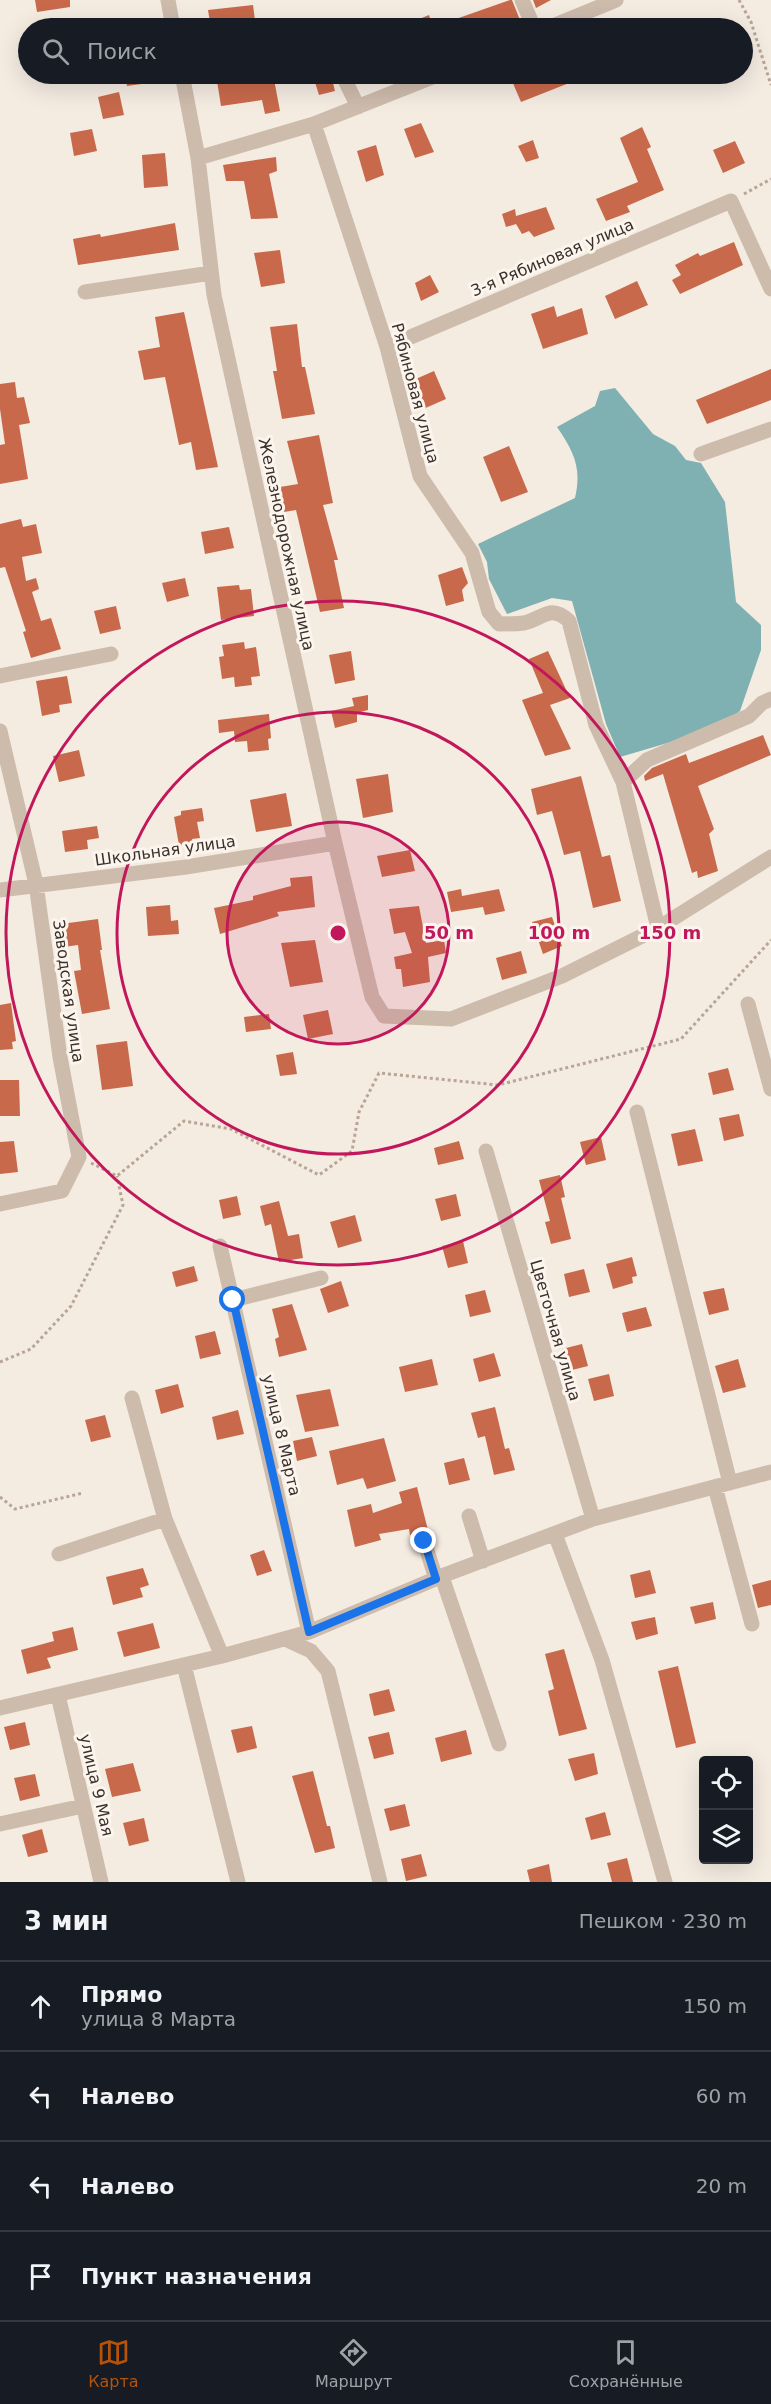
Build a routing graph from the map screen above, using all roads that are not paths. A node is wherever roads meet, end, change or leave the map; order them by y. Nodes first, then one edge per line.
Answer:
1 (168, 0) edge
2 (522, 0) edge
3 (616, 0) edge
4 (171, 18) edge
5 (530, 18) edge
6 (572, 18) edge
7 (184, 84) edge
8 (347, 84) edge
9 (414, 84) edge
10 (358, 106) junction
11 (314, 124) junction
12 (198, 158) junction
13 (212, 273) junction
14 (771, 289) edge
15 (85, 292) dead end
16 (387, 347) junction
17 (771, 429) edge
18 (701, 454) dead end
19 (111, 654) dead end
20 (0, 676) edge
21 (771, 699) edge
22 (0, 731) edge
23 (623, 782) junction
24 (335, 843) junction
25 (771, 857) edge
26 (36, 884) junction
27 (0, 890) edge
28 (658, 928) junction
29 (748, 1004) dead end
30 (771, 1089) edge
31 (637, 1112) dead end
32 (486, 1151) dead end
33 (0, 1204) edge
34 (220, 1246) dead end
35 (321, 1278) dead end
36 (233, 1300) junction
37 (132, 1398) dead end
38 (771, 1472) edge
39 (723, 1485) junction
40 (469, 1516) dead end
41 (165, 1520) junction
42 (593, 1520) junction
43 (555, 1533) junction
44 (424, 1541) dead end
45 (59, 1554) dead end
46 (483, 1561) junction
47 (439, 1578) junction
48 (752, 1624) dead end
49 (309, 1632) junction
50 (285, 1639) junction
51 (222, 1656) junction
52 (184, 1665) junction
53 (58, 1695) junction
54 (0, 1708) edge
55 (499, 1744) dead end
56 (83, 1806) junction
57 (0, 1824) edge
58 (100, 1882) edge
59 (238, 1882) edge
60 (380, 1882) edge
61 (664, 1882) edge

1 - 4 street
2 - 5 street
3 - 6 street
7 - 12 street, Железнодорожная улица
8 - 10 street
9 - 10 street
10 - 11 street
11 - 12 street
11 - 16 street, Рябиновая улица
12 - 13 street, Железнодорожная улица
13 - 15 street
13 - 24 street, Железнодорожная улица
14 - 16 street, 3-я Рябиновая улица
16 - 23 street, Рябиновая улица
17 - 18 street
19 - 20 street
21 - 23 street
22 - 26 street, Заводская улица
23 - 28 street, Рябиновая улица
24 - 26 street, Школьная улица
24 - 28 street, Железнодорожная улица
25 - 28 street
26 - 27 street, Школьная улица
26 - 33 street, Заводская улица
29 - 30 street
31 - 39 street
32 - 42 street, Цветочная улица
34 - 36 street, улица 8 Марта
35 - 36 street
36 - 49 street, улица 8 Марта
37 - 41 street
38 - 39 street
39 - 42 street
39 - 48 street
40 - 46 street
41 - 45 street
41 - 51 street
42 - 43 street
43 - 46 street
43 - 61 street
44 - 47 street
46 - 47 street
47 - 49 street
47 - 55 street
49 - 50 street
50 - 51 street
50 - 60 street
51 - 52 street
52 - 53 street
52 - 59 street
53 - 54 street
53 - 56 street, улица 9 Мая
56 - 57 street
56 - 58 street, улица 9 Мая

